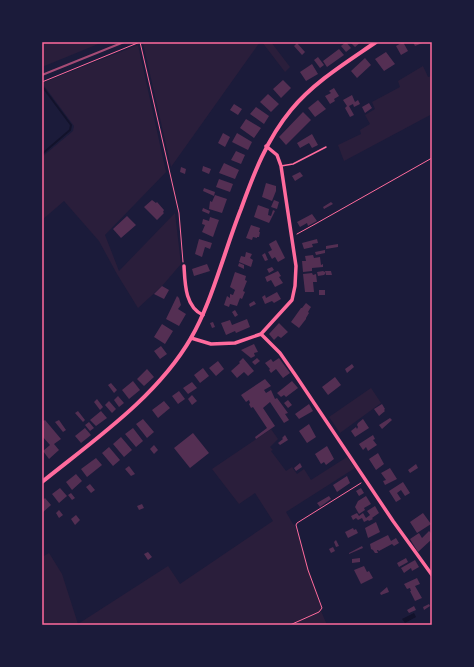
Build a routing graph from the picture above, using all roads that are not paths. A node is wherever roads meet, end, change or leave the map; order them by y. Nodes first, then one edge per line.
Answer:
1 (376, 42) edge
2 (266, 146) junction
3 (326, 146) dead end
4 (281, 166) junction
5 (184, 266) road end
6 (203, 315) junction
7 (261, 334) junction
8 (191, 338) junction
9 (42, 482) edge
10 (432, 575) edge

1 - 2 street
2 - 4 street
2 - 6 street
3 - 4 lane
4 - 7 street
5 - 6 street
6 - 8 street
7 - 8 street
7 - 10 street
8 - 9 street

